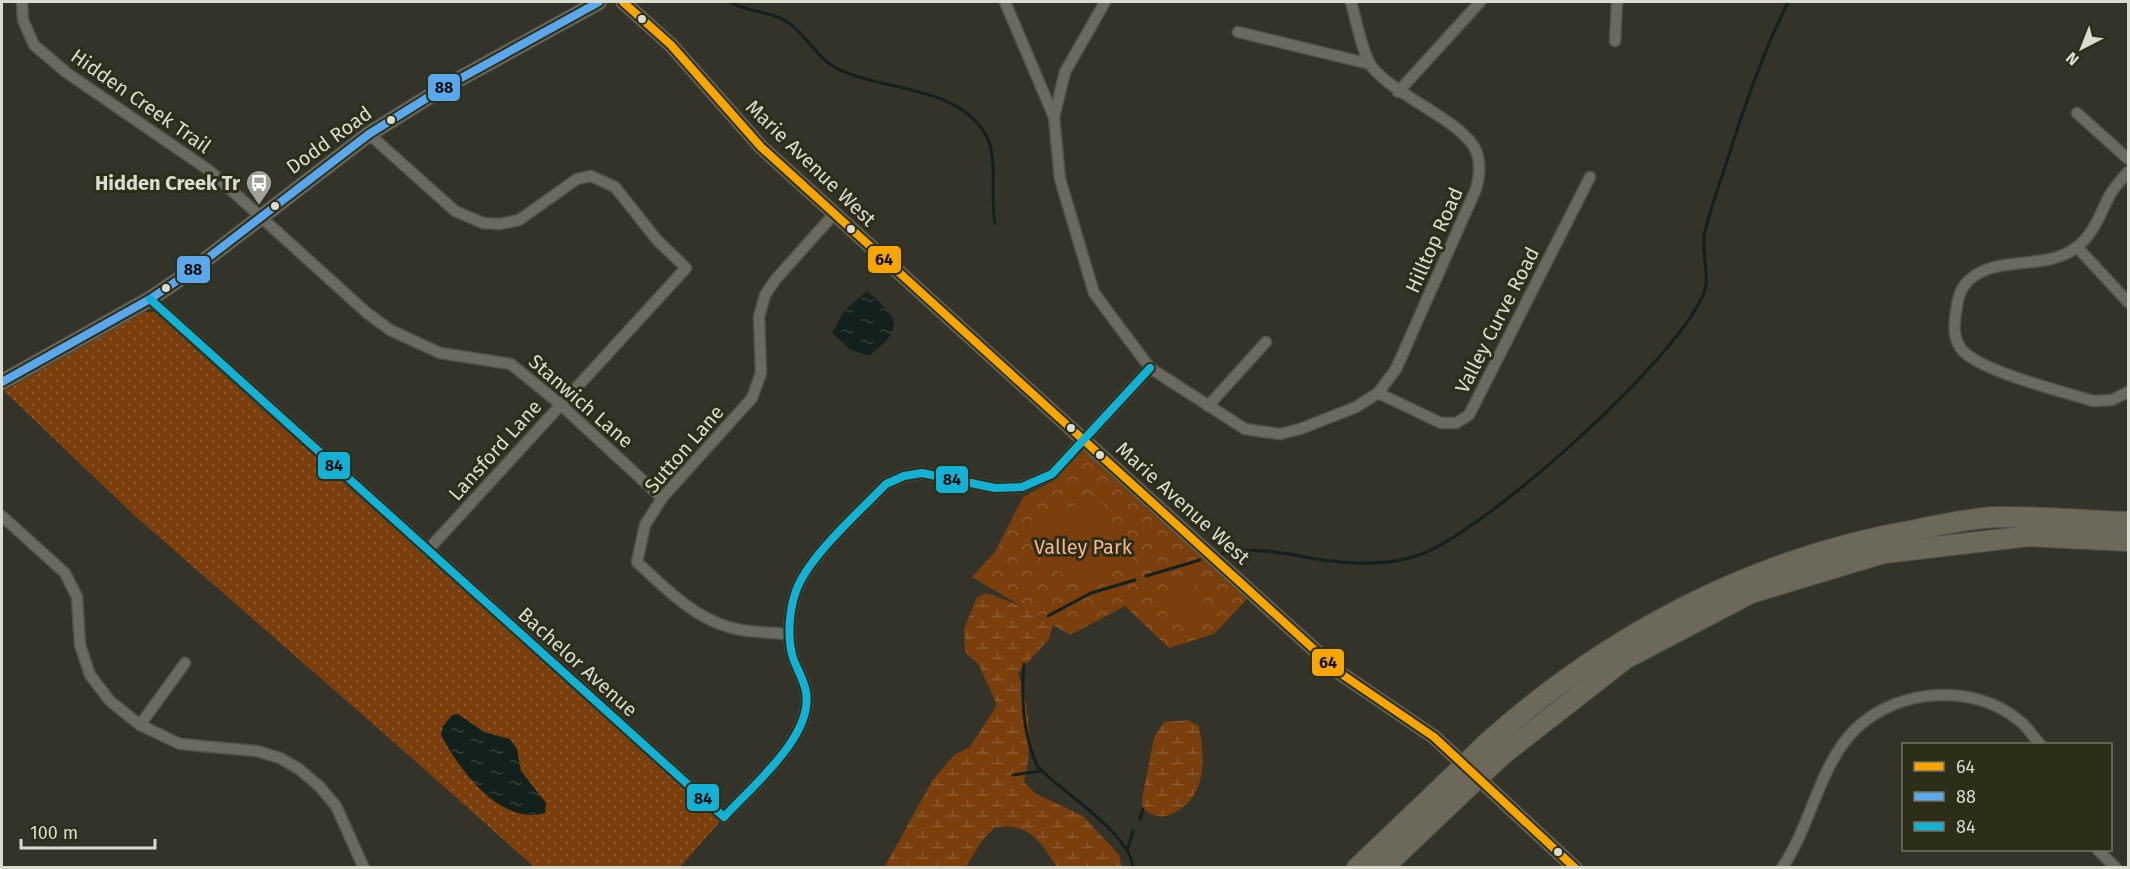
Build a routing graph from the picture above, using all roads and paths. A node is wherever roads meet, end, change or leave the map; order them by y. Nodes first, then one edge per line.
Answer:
1 (22, 2) edge
2 (600, 2) edge
3 (622, 2) edge
4 (1005, 2) edge
5 (1105, 2) edge
6 (1351, 2) edge
7 (1480, 2) edge
8 (1617, 2) edge
9 (1239, 32) dead end
10 (1615, 41) dead end
11 (1370, 64) junction
12 (1398, 92) junction
13 (2077, 113) dead end
14 (1054, 117) junction
15 (369, 134) junction
16 (2128, 159) edge
17 (2128, 172) edge
18 (1590, 177) dead end
19 (834, 214) junction
20 (260, 218) junction
21 (2077, 247) junction
22 (150, 299) junction
23 (2128, 302) edge
24 (1266, 342) dead end
25 (1150, 368) junction
26 (2, 382) edge
27 (2128, 392) edge
28 (1378, 393) junction
29 (561, 405) junction
30 (1208, 406) junction
31 (1085, 440) junction
32 (662, 498) junction
33 (2128, 509) edge
34 (2, 516) edge
35 (1996, 517) junction
36 (2128, 522) edge
37 (2128, 541) edge
38 (427, 551) junction
39 (788, 634) junction
40 (185, 663) dead end
41 (140, 725) junction
42 (2039, 743) edge
43 (1494, 750) junction
44 (1456, 786) junction
45 (2100, 851) edge
46 (364, 867) edge
47 (1357, 867) edge
48 (1383, 867) edge
49 (1575, 867) edge
50 (1782, 867) edge
51 (2116, 867) edge

1 - 20 street, Hidden Creek Trail
2 - 15 main road, Dodd Road
3 - 19 street, Marie Avenue West
4 - 14 street
5 - 14 street
6 - 11 street, Hilltop Road
7 - 12 street
8 - 10 street
9 - 11 street
11 - 12 street, Hilltop Road
12 - 28 street, Hilltop Road
13 - 16 street
14 - 25 street
15 - 20 main road, Dodd Road
15 - 29 street, Lansford Lane
17 - 21 street
18 - 28 street, Valley Curve Road
19 - 31 street, Marie Avenue West
19 - 32 street, Sutton Lane
20 - 22 main road, Dodd Road
20 - 29 street, Stanwich Lane
21 - 23 street
21 - 27 street
22 - 26 main road, Dodd Road
22 - 38 street, Bachelor Avenue
24 - 30 street
25 - 30 street
25 - 31 street
28 - 30 street
29 - 32 street, Stanwich Lane
29 - 38 street, Lansford Lane
31 - 39 street
31 - 49 street, Marie Avenue West
32 - 39 street, Sutton Lane
33 - 35 highway
34 - 41 street
35 - 36 highway
35 - 43 highway
37 - 43 highway
38 - 39 street, Bachelor Avenue
40 - 41 street
41 - 46 street
42 - 50 street
43 - 44 highway, bridge
44 - 47 highway
44 - 48 highway
45 - 51 street

